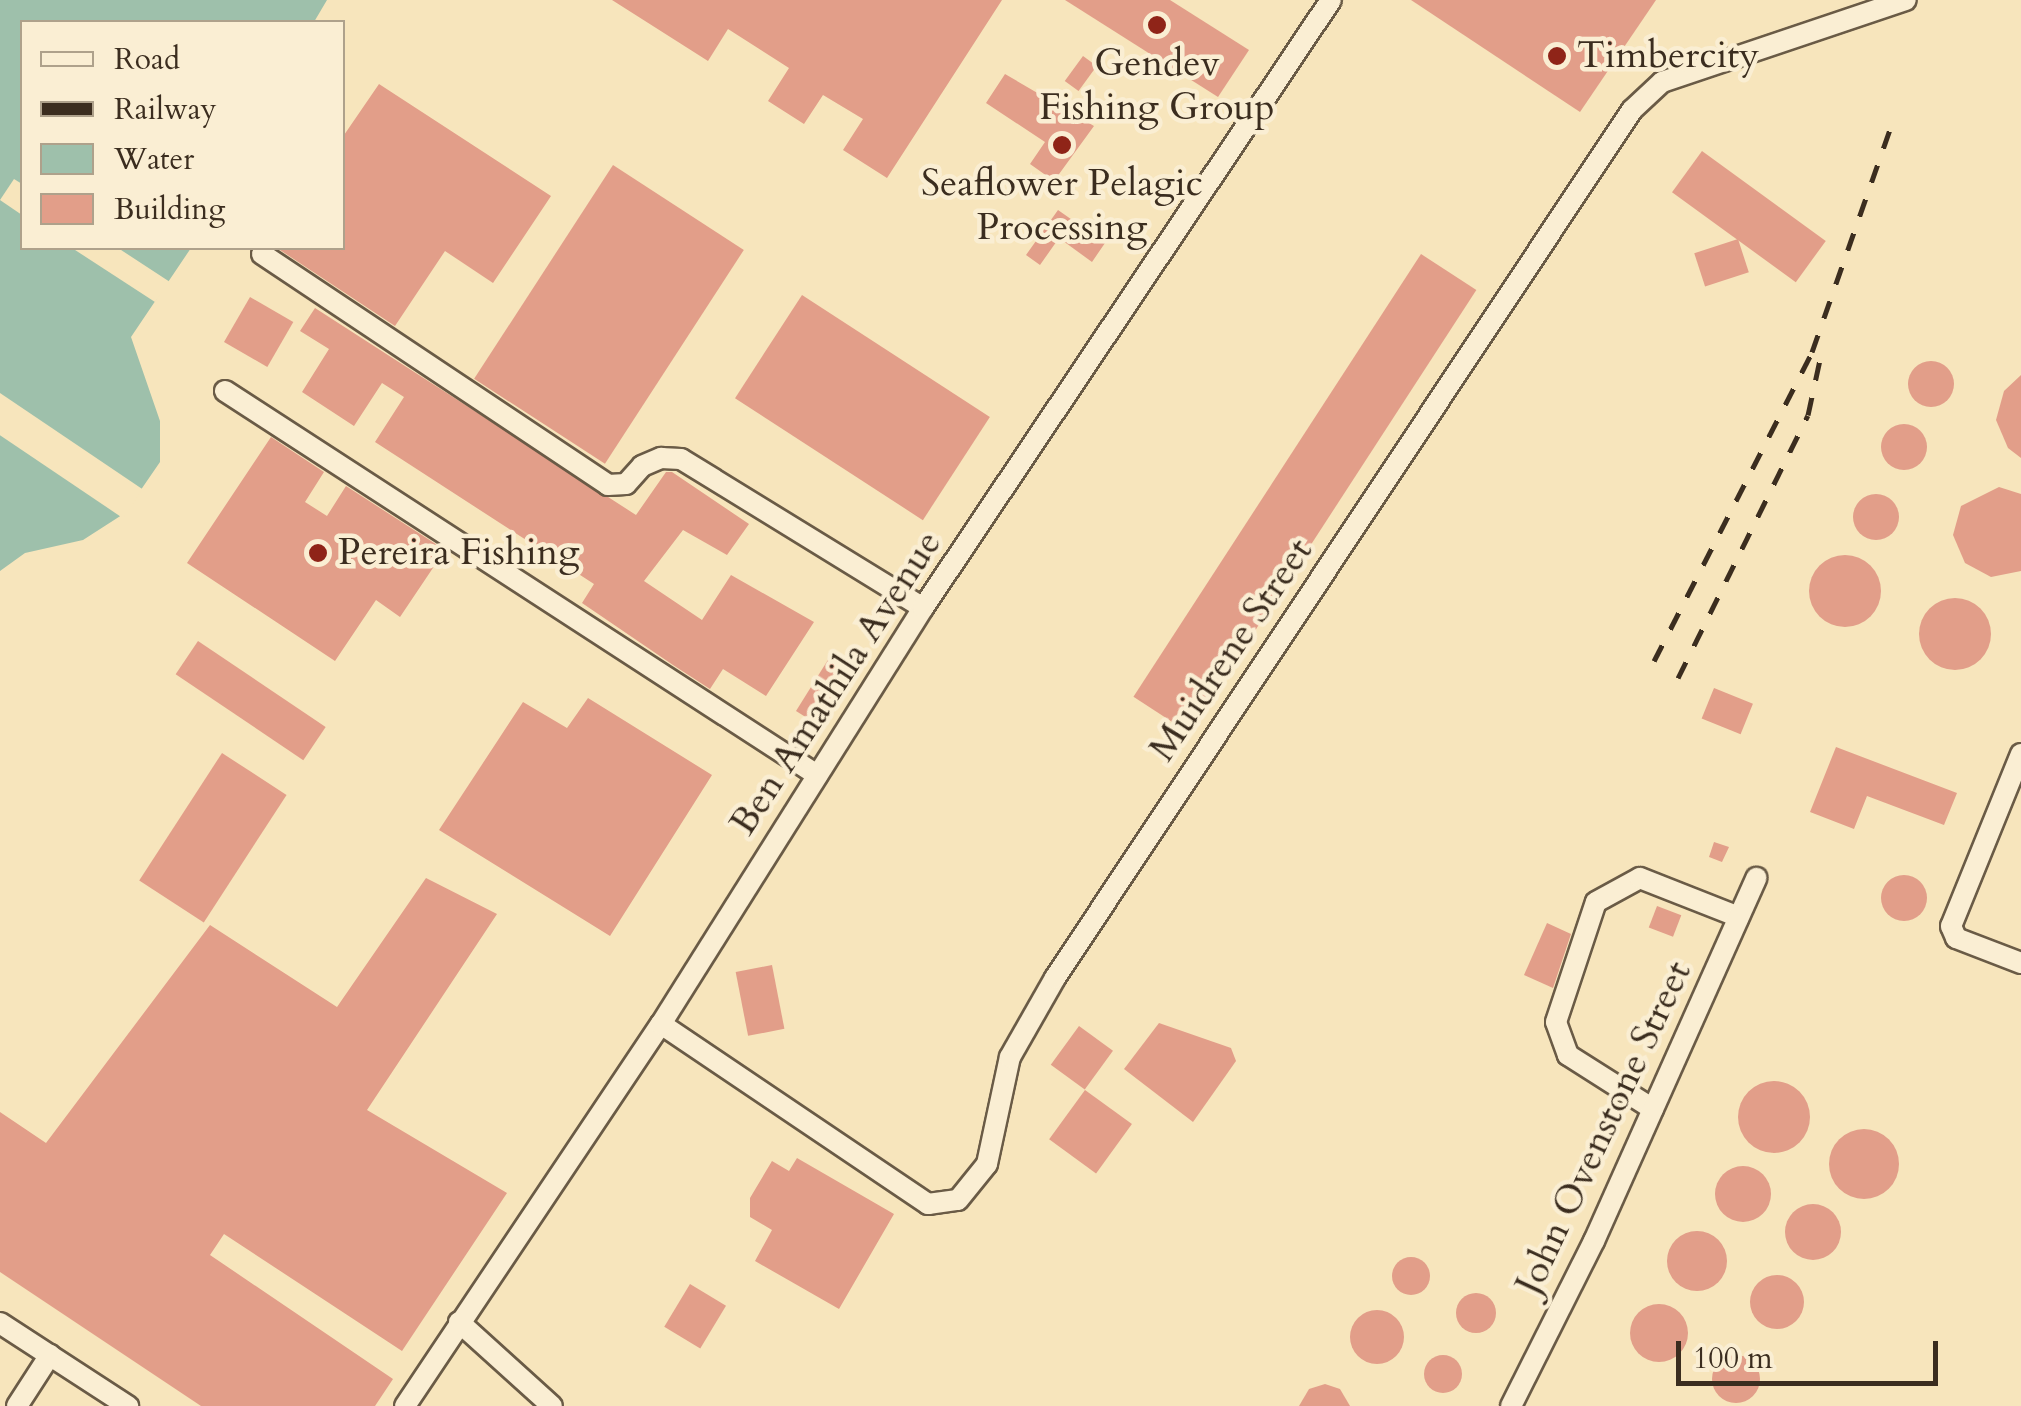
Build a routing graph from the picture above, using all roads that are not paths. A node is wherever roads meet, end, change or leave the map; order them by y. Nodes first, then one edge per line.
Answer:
1 (1331, 0) edge
2 (1906, 0) edge
3 (262, 254) dead end
4 (225, 391) dead end
5 (924, 608) junction
6 (2021, 754) edge
7 (817, 775) junction
8 (1756, 878) dead end
9 (1739, 917) junction
10 (2021, 963) edge
11 (661, 1024) junction
12 (1653, 1110) junction
13 (460, 1322) junction
14 (0, 1323) edge
15 (50, 1355) junction
16 (17, 1406) edge
17 (128, 1406) edge
18 (404, 1406) edge
19 (552, 1406) edge
20 (1511, 1406) edge

1 - 5 street, Ben Amathila Avenue
2 - 11 street, Muidrene Street
3 - 5 street
4 - 7 street
5 - 7 street, Ben Amathila Avenue
6 - 10 street
7 - 11 street, Ben Amathila Avenue
8 - 9 street, John Ovenstone Street
9 - 12 street, John Ovenstone Street
9 - 12 street
11 - 13 street, Ben Amathila Avenue
12 - 20 street, John Ovenstone Street
13 - 18 street, Ben Amathila Avenue
13 - 19 street
14 - 15 street
15 - 16 street
15 - 17 street

